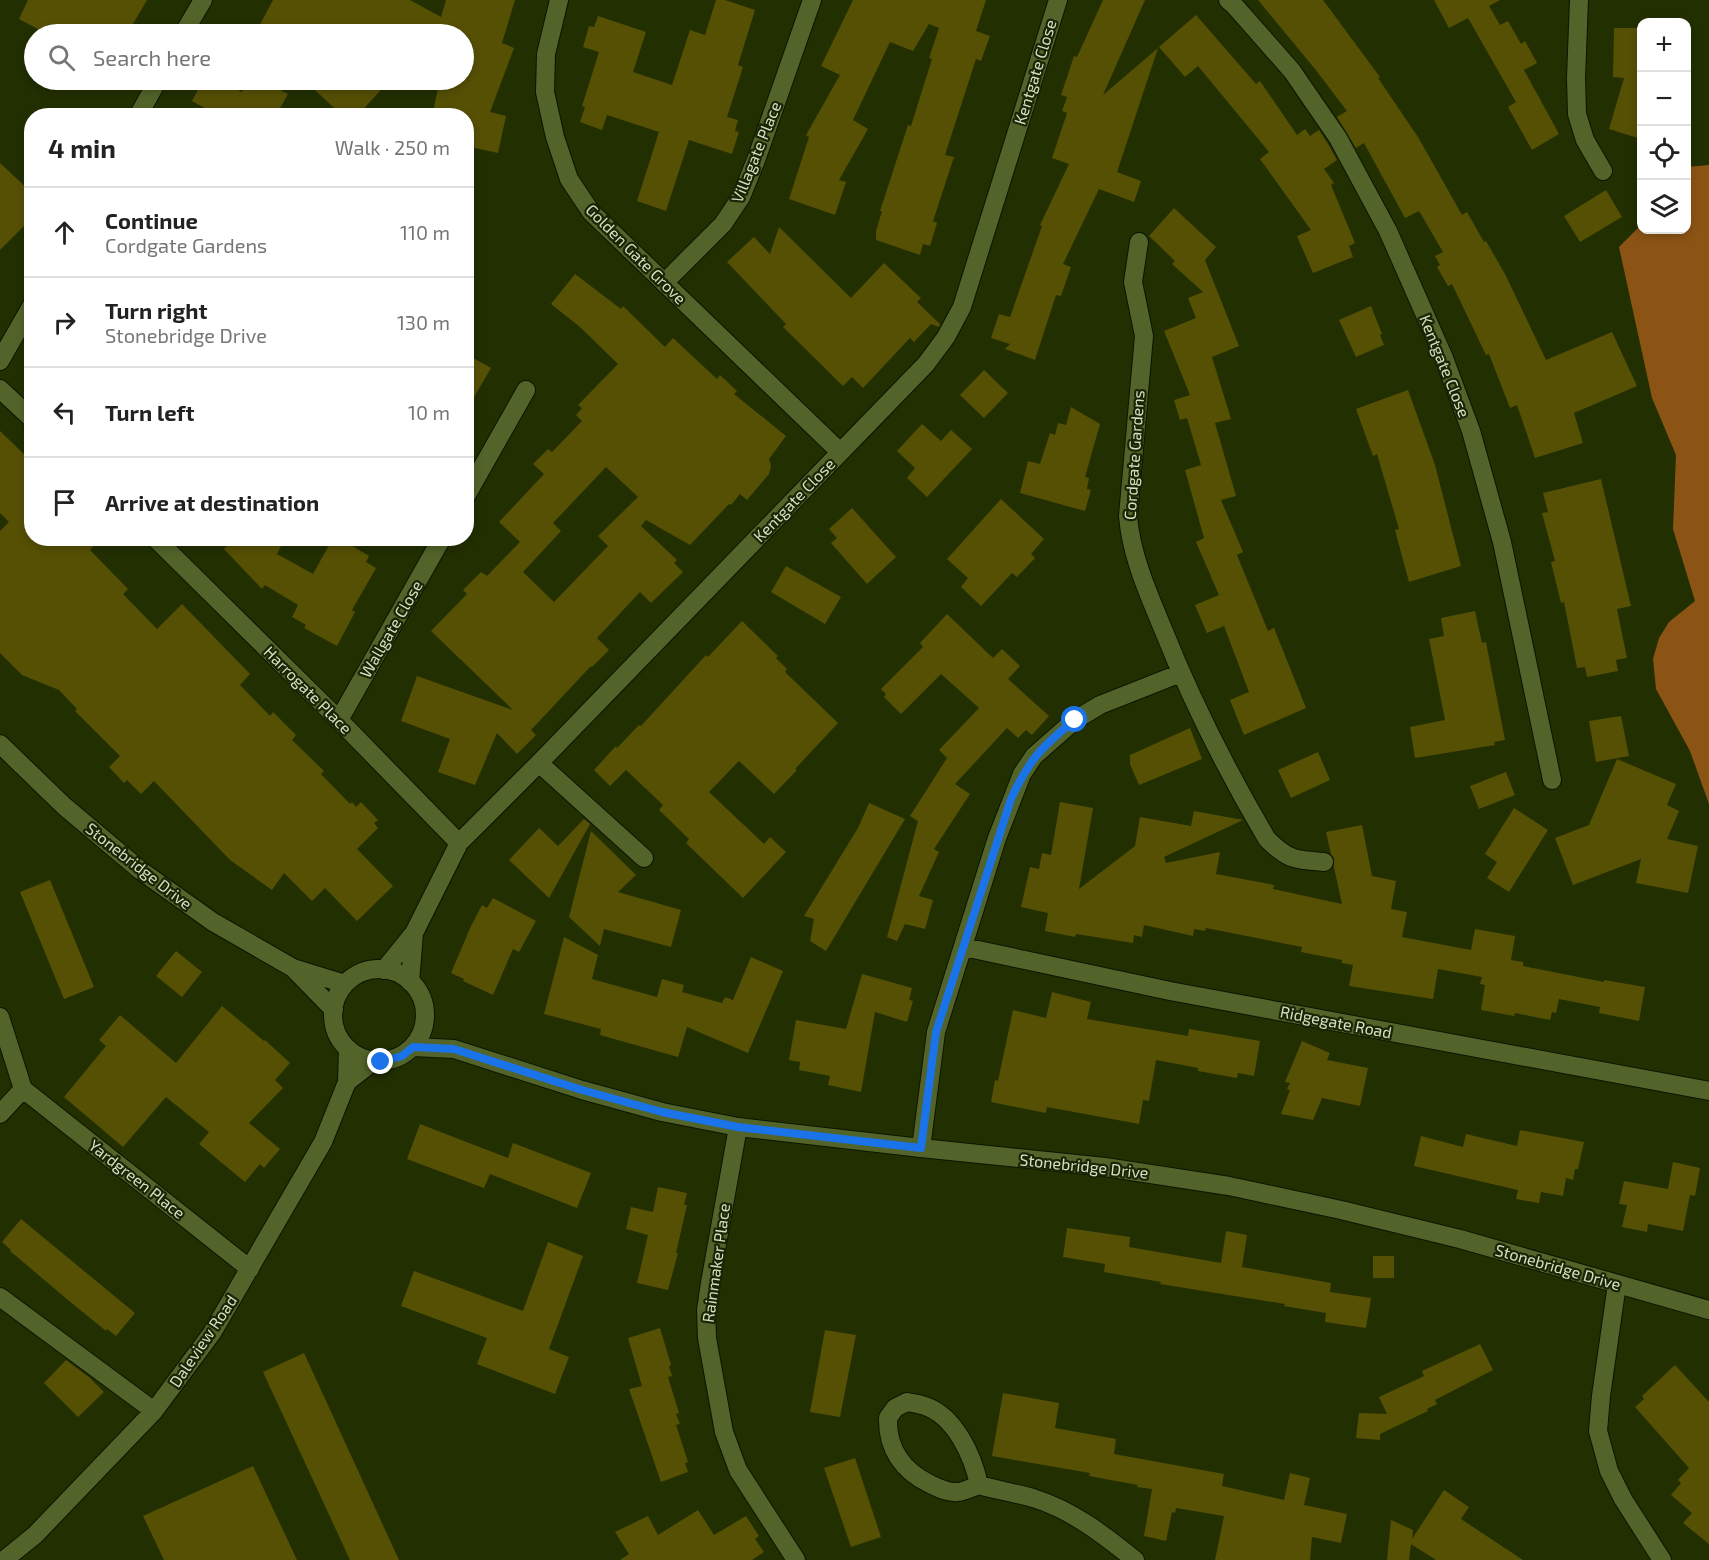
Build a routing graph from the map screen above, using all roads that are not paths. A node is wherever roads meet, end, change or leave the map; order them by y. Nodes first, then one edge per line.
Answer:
1 (203, 0) edge
2 (559, 0) edge
3 (812, 0) edge
4 (1058, 0) edge
5 (1228, 0) edge
6 (1579, 0) edge
7 (189, 24) edge
8 (152, 90) edge
9 (142, 108) edge
10 (1603, 171) dead end
11 (1139, 242) dead end
12 (664, 283) junction
13 (24, 319) edge
14 (0, 361) edge
15 (0, 389) edge
16 (526, 390) dead end
17 (24, 412) edge
18 (840, 452) junction
19 (474, 482) edge
20 (168, 546) edge
21 (437, 546) edge
22 (1181, 673) junction
23 (339, 720) junction
24 (0, 744) edge
25 (540, 763) junction
26 (1552, 780) dead end
27 (459, 843) junction
28 (644, 858) dead end
29 (1324, 862) dead end
30 (414, 933) junction
31 (964, 946) junction
32 (293, 968) junction
33 (384, 970) junction
34 (410, 982) junction
35 (345, 984) junction
36 (334, 1010) junction
37 (0, 1017) edge
38 (425, 1021) junction
39 (413, 1047) junction
40 (348, 1049) junction
41 (454, 1049) junction
42 (374, 1061) junction
43 (347, 1082) junction
44 (22, 1089) junction
45 (1709, 1091) edge
46 (0, 1114) edge
47 (738, 1127) junction
48 (921, 1148) junction
49 (250, 1269) junction
50 (1617, 1284) junction
51 (0, 1297) edge
52 (1709, 1310) edge
53 (154, 1411) junction
54 (979, 1485) junction
55 (4, 1560) edge
56 (796, 1560) edge
57 (1135, 1560) edge
58 (1662, 1560) edge

1 - 7 street
2 - 12 street, Golden Gate Grove
3 - 12 street, Villagate Place
4 - 18 street, Kentgate Close
5 - 26 street, Kentgate Close
6 - 10 street
8 - 9 street
11 - 22 street, Cordgate Gardens
12 - 18 street, Golden Gate Grove
13 - 14 street
15 - 17 street
16 - 19 street
18 - 25 street, Kentgate Close
20 - 23 street, Harrogate Place
21 - 23 street, Wallgate Close
22 - 29 street, Cordgate Gardens
22 - 31 street
23 - 27 street, Harrogate Place
24 - 32 street, Stonebridge Drive
25 - 27 street, Kentgate Close
25 - 28 street
27 - 30 street, Kentgate Close
30 - 33 street, Kentgate Close
30 - 34 street, Kentgate Close
31 - 45 street, Ridgegate Road
31 - 48 street
32 - 35 street, Stonebridge Drive
32 - 36 street, Stonebridge Drive
33 - 34 street
33 - 35 street
34 - 38 street
35 - 36 street
36 - 40 street
37 - 44 street
38 - 39 street
38 - 41 street, Stonebridge Drive
39 - 41 street, Stonebridge Drive
39 - 42 street
40 - 42 street
40 - 43 street, Daleview Road
41 - 47 street, Stonebridge Drive
42 - 43 street
43 - 49 street, Daleview Road
44 - 46 street
44 - 49 street, Yardgreen Place
47 - 48 street, Stonebridge Drive
47 - 56 street, Rainmaker Place
48 - 50 street, Stonebridge Drive
49 - 53 street, Daleview Road
50 - 52 street, Stonebridge Drive
50 - 58 street
51 - 53 street
53 - 55 street, Daleview Road
54 - 54 street
54 - 57 street

